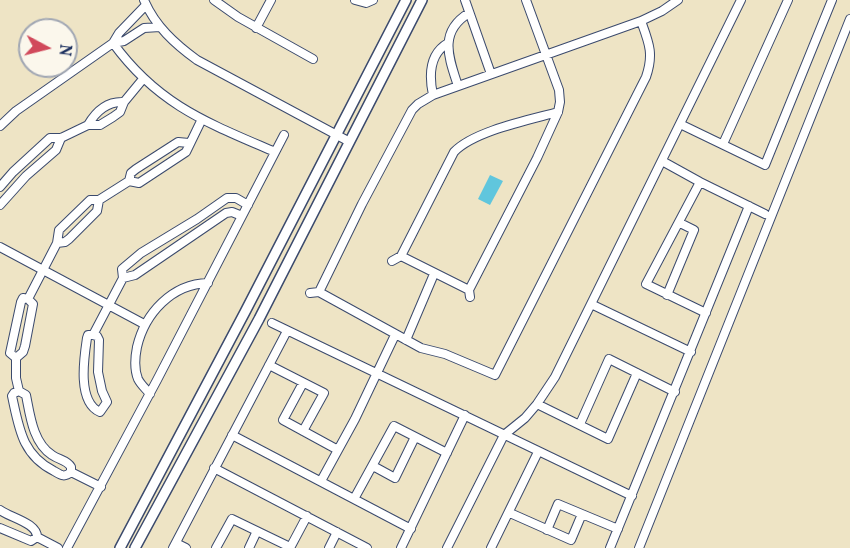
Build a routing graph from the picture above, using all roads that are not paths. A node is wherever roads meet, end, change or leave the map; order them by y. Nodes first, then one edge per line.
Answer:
1 (214, 0) edge
2 (271, 0) edge
3 (355, 0) edge
4 (373, 0) edge
5 (406, 0) edge
6 (422, 0) edge
7 (465, 0) edge
8 (526, 0) edge
9 (678, 0) edge
10 (741, 0) edge
11 (788, 0) edge
12 (832, 0) edge
13 (145, 3) edge
14 (469, 13) junction
15 (850, 19) edge
16 (641, 21) junction
17 (160, 27) junction
18 (256, 28) junction
19 (113, 43) junction
20 (448, 43) junction
21 (546, 54) junction
22 (314, 58) dead end
23 (491, 74) junction
24 (143, 79) junction
25 (458, 86) junction
26 (433, 95) junction
27 (124, 102) junction
28 (558, 112) junction
29 (202, 119) junction
30 (680, 124) junction
31 (88, 125) junction
32 (0, 126) edge
33 (335, 134) junction
34 (284, 135) dead end
35 (61, 138) junction
36 (348, 141) junction
37 (189, 143) junction
38 (723, 144) junction
39 (275, 152) junction
40 (662, 161) junction
41 (129, 181) junction
42 (700, 182) junction
43 (0, 187) edge
44 (99, 200) junction
45 (0, 205) edge
46 (248, 205) junction
47 (750, 206) junction
48 (765, 213) dead end
49 (242, 216) junction
50 (680, 223) junction
51 (57, 243) junction
52 (0, 247) edge
53 (401, 256) junction
54 (392, 261) dead end
55 (43, 270) junction
56 (434, 274) junction
57 (123, 278) junction
58 (208, 283) junction
59 (667, 295) junction
60 (28, 299) junction
61 (591, 304) junction
62 (110, 306) junction
63 (706, 313) junction
64 (272, 323) dead end
65 (144, 324) junction
66 (287, 331) junction
67 (93, 335) junction
68 (395, 336) junction
69 (406, 340) junction
70 (691, 352) junction
71 (16, 358) junction
72 (269, 366) junction
73 (637, 373) junction
74 (376, 374) junction
75 (303, 383) junction
76 (19, 391) junction
77 (675, 392) junction
78 (150, 394) junction
79 (537, 404) junction
80 (465, 415) junction
81 (580, 424) junction
82 (303, 431) junction
83 (232, 435) junction
84 (504, 435) junction
85 (415, 437) junction
86 (338, 450) junction
87 (538, 452) junction
88 (447, 453) junction
89 (373, 466) junction
90 (214, 468) junction
91 (71, 472) junction
92 (321, 481) junction
93 (100, 487) junction
94 (632, 496) junction
95 (354, 499) junction
96 (0, 510) edge
97 (510, 513) junction
98 (582, 514) junction
99 (307, 516) junction
100 (0, 528) edge
101 (411, 529) junction
102 (618, 529) junction
103 (547, 530) junction
104 (257, 531) junction
105 (337, 532) junction
106 (37, 537) junction
107 (174, 545) edge
108 (58, 548) edge
109 (67, 548) edge
110 (120, 548) edge
111 (135, 548) edge
112 (186, 548) edge
113 (216, 548) edge
114 (249, 548) edge
115 (290, 548) edge
116 (329, 548) edge
117 (367, 548) edge
118 (401, 548) edge
119 (447, 548) edge
120 (493, 548) edge
121 (610, 548) edge
122 (639, 548) edge

1 - 18 street
2 - 18 street
3 - 4 street
5 - 33 street
6 - 36 street
7 - 14 street
8 - 21 street
9 - 16 street
10 - 30 street
11 - 38 street
12 - 38 street
13 - 17 street
13 - 19 street
14 - 20 street
14 - 23 street
15 - 122 street
16 - 21 street
16 - 69 street
17 - 19 street
17 - 33 street
18 - 22 street
19 - 24 street
19 - 32 street
20 - 25 street
20 - 26 street
21 - 23 street
21 - 28 street
23 - 25 street
24 - 27 street
24 - 29 street
25 - 26 street
26 - 68 street
27 - 31 street
27 - 31 street
28 - 53 street
28 - 56 street
29 - 37 street
29 - 39 street
30 - 38 street
30 - 40 street
31 - 35 street
33 - 36 street
33 - 110 street
34 - 39 street
35 - 43 street
35 - 45 street
36 - 111 street
37 - 41 street
37 - 41 street
39 - 46 street
40 - 42 street
40 - 61 street
41 - 44 street
42 - 47 street
42 - 50 street
44 - 51 street
44 - 51 street
46 - 49 street
46 - 57 street
47 - 48 street
47 - 63 street
49 - 57 street
49 - 58 street
50 - 59 street
50 - 59 street
51 - 55 street
52 - 55 street
53 - 54 street
53 - 56 street
55 - 60 street
55 - 62 street
56 - 69 street
57 - 62 street
58 - 65 street
58 - 78 street
59 - 63 street
60 - 71 street
60 - 71 street
61 - 70 street
61 - 79 street
62 - 65 street
62 - 67 street
63 - 70 street
64 - 66 street
65 - 78 street
66 - 72 street
66 - 74 street
67 - 67 street
68 - 69 street
68 - 74 street
70 - 77 street
71 - 76 street
72 - 75 street
72 - 83 street
73 - 77 street
73 - 81 street
73 - 81 street
74 - 80 street
74 - 86 street
75 - 82 street
75 - 82 street
76 - 91 street
76 - 91 street
77 - 94 street
78 - 93 street
79 - 81 street
79 - 84 street
80 - 84 street
80 - 88 street
82 - 86 street
83 - 90 street
83 - 92 street
84 - 87 street
84 - 119 street
85 - 88 street
85 - 89 street
85 - 89 street
86 - 92 street
87 - 94 street
87 - 97 street
88 - 101 street
89 - 95 street
90 - 99 street
90 - 107 street
91 - 93 street
92 - 95 street
93 - 109 street
94 - 102 street
95 - 101 street
96 - 106 street
97 - 103 street
97 - 120 street
98 - 102 street
98 - 103 street
98 - 103 street
99 - 105 street
99 - 115 street
100 - 106 street
101 - 118 street
102 - 121 street
104 - 113 street
104 - 114 street
104 - 115 street
105 - 116 street
105 - 117 street
106 - 108 street
107 - 112 street

